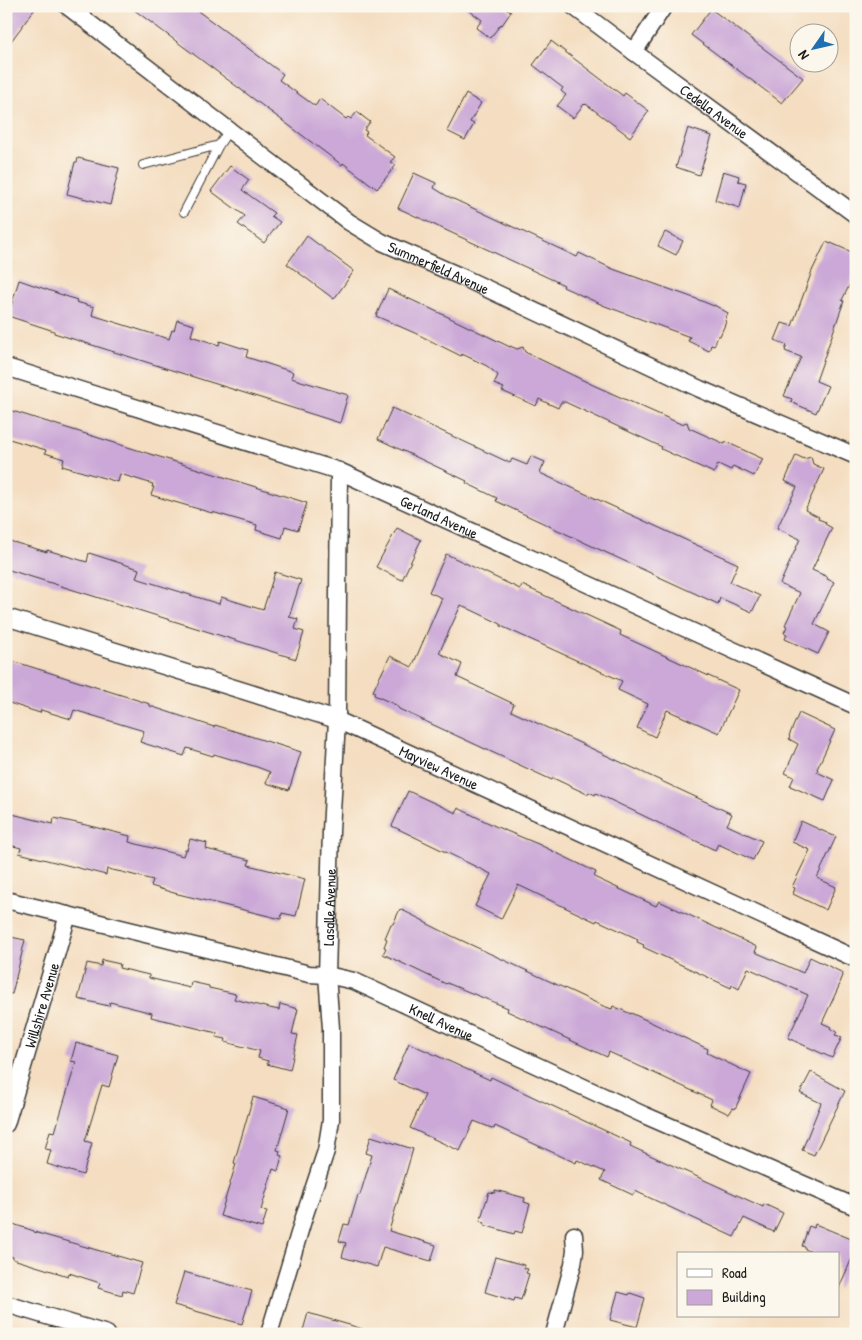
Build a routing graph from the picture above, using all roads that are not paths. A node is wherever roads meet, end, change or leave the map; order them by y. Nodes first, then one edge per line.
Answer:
1 (67, 6) edge
2 (574, 6) edge
3 (664, 6) edge
4 (634, 52) junction
5 (229, 130) junction
6 (219, 145) junction
7 (143, 165) dead end
8 (184, 212) dead end
9 (856, 215) edge
10 (6, 367) edge
11 (856, 456) edge
12 (339, 471) junction
13 (6, 617) edge
14 (856, 706) edge
15 (337, 720) junction
16 (6, 900) edge
17 (68, 915) junction
18 (856, 959) edge
19 (327, 975) junction
20 (6, 1124) edge
21 (856, 1207) edge
22 (574, 1235) dead end
23 (6, 1304) edge
24 (107, 1334) edge
25 (269, 1334) edge
26 (554, 1334) edge

1 - 5 street, Summerfield Avenue
2 - 4 street, Cedella Avenue
3 - 4 street
4 - 9 street, Cedella Avenue
5 - 6 lane
5 - 11 street, Summerfield Avenue
6 - 7 lane
6 - 8 lane
10 - 12 street, Gerland Avenue
12 - 14 street, Gerland Avenue
12 - 15 street, Lasalle Avenue
13 - 15 street, Mayview Avenue
15 - 18 street, Mayview Avenue
15 - 19 street, Lasalle Avenue
16 - 17 street, Knell Avenue
17 - 19 street, Knell Avenue
17 - 20 street, Willshire Avenue
19 - 21 street, Knell Avenue
19 - 25 street, Lasalle Avenue
22 - 26 street
23 - 24 street

